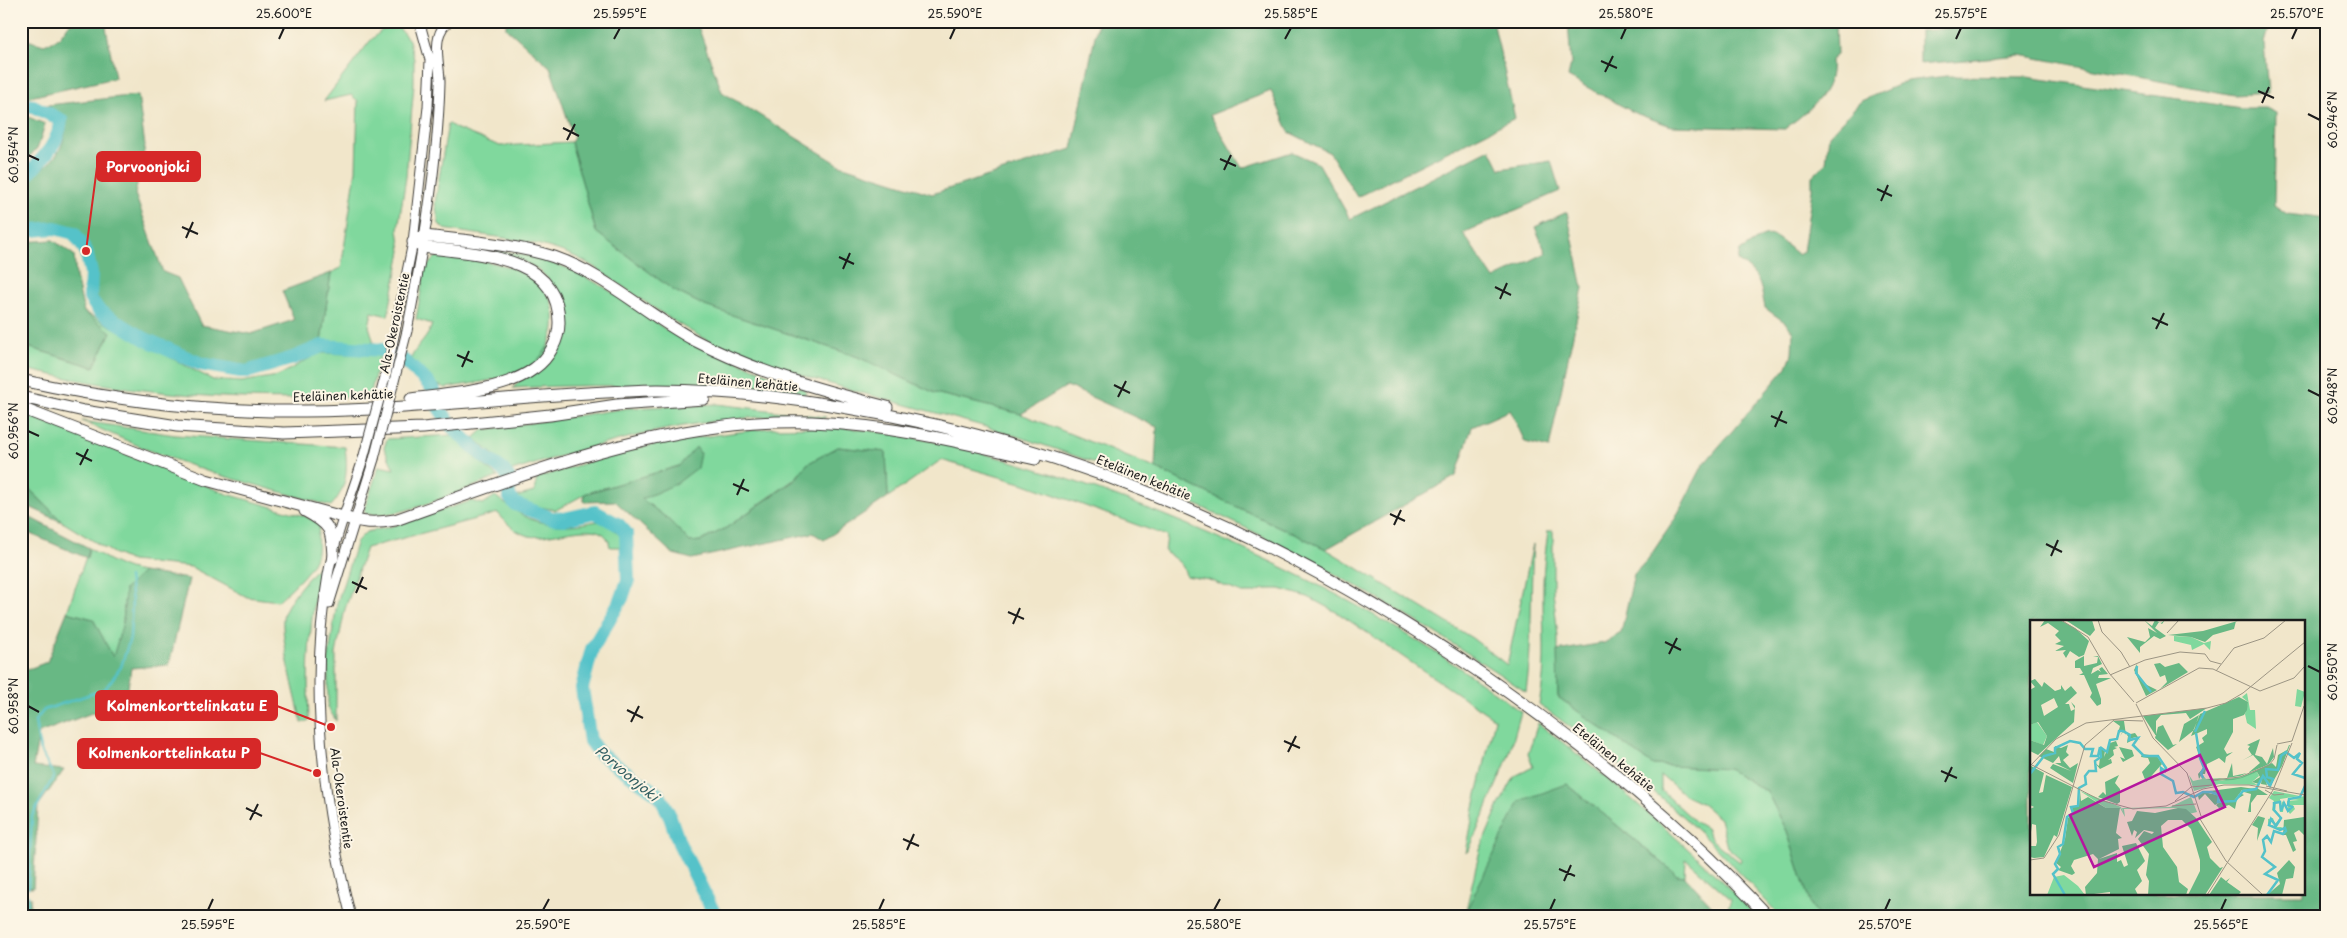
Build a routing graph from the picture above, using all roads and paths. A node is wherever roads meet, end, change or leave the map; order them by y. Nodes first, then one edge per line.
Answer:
1 (419, 22) edge
2 (446, 24) edge
3 (419, 241) junction
4 (21, 380) edge
5 (21, 396) edge
6 (460, 397) junction
7 (21, 408) edge
8 (1036, 455) junction
9 (292, 505) junction
10 (349, 520) junction
11 (333, 558) junction
12 (324, 621) junction
13 (351, 917) edge
14 (1768, 917) edge

1 - 2 main road
1 - 3 main road, Ala-Okeroistentie
2 - 3 main road, Ala-Okeroistentie
3 - 6 highway
3 - 8 highway
3 - 10 main road, Ala-Okeroistentie, bridge
3 - 10 main road, Ala-Okeroistentie, bridge
4 - 6 highway, Eteläinen kehätie
5 - 8 highway, Eteläinen kehätie
6 - 8 highway, Eteläinen kehätie
7 - 9 highway
8 - 10 highway
8 - 14 highway, Eteläinen kehätie
9 - 10 highway
9 - 11 highway
10 - 11 main road, Ala-Okeroistentie
10 - 12 main road, Ala-Okeroistentie
11 - 12 main road, Ala-Okeroistentie
12 - 13 main road, Ala-Okeroistentie

